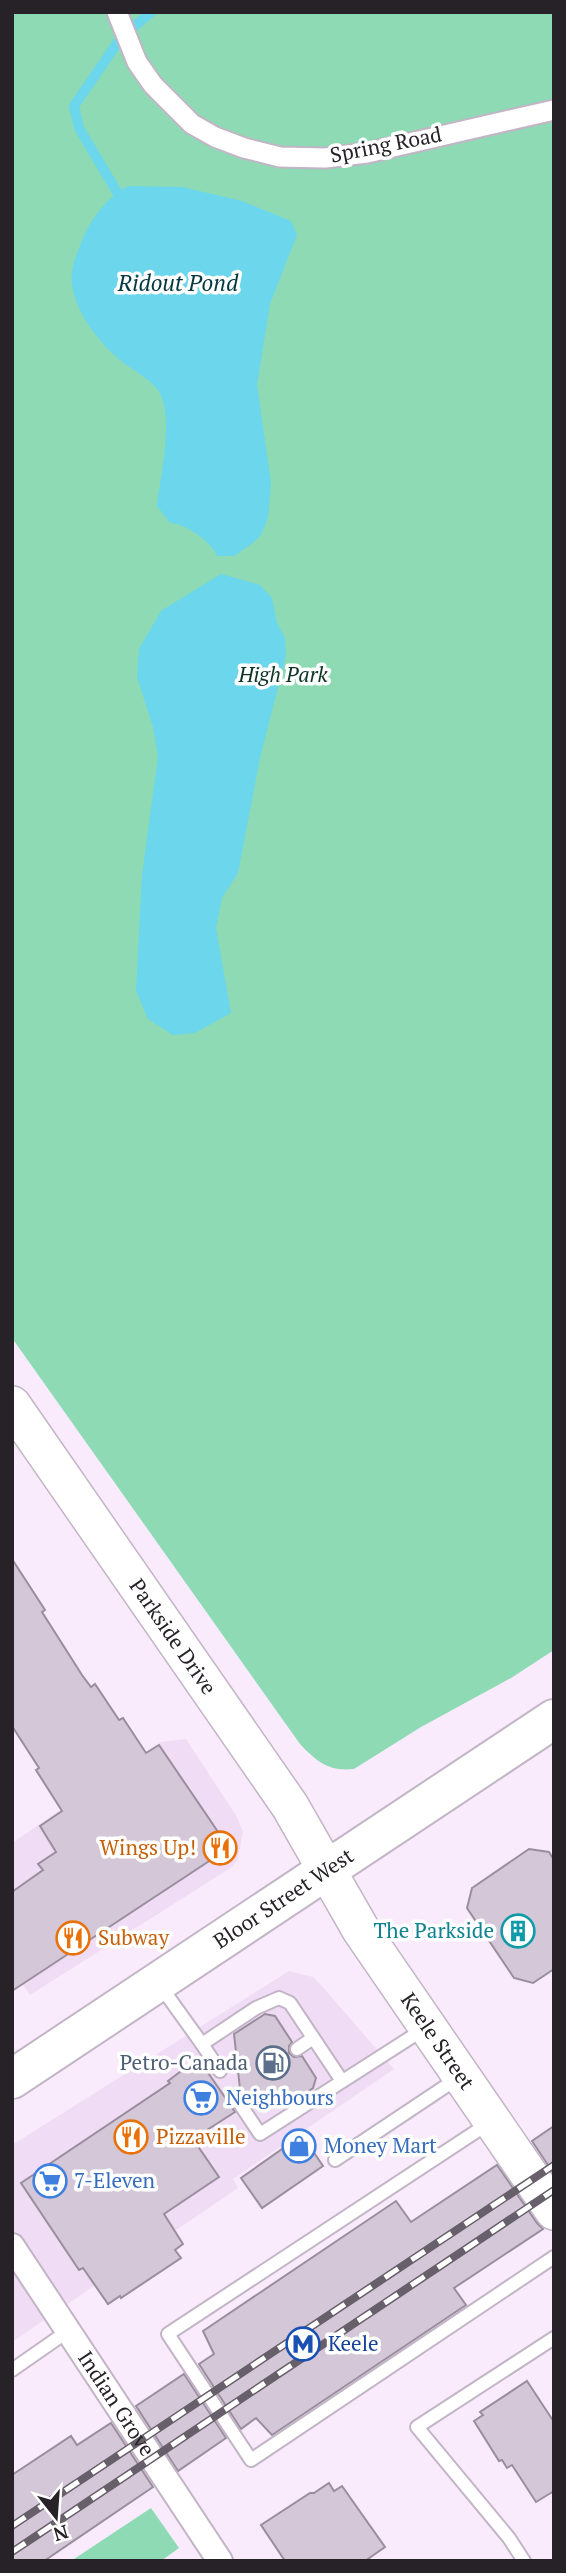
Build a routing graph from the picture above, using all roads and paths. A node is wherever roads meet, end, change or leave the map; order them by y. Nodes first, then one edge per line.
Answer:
1 (117, 12) edge
2 (554, 110) edge
3 (12, 1405) edge
4 (554, 1718) edge
5 (328, 1870) junction
6 (158, 1983) junction
7 (428, 2027) junction
8 (313, 2038) junction
9 (202, 2044) junction
10 (297, 2049) dead end
11 (220, 2071) dead end
12 (461, 2076) junction
13 (12, 2079) edge
14 (342, 2081) junction
15 (242, 2107) dead end
16 (492, 2121) junction
17 (335, 2160) dead end
18 (554, 2211) edge
19 (14, 2250) edge
20 (554, 2257) edge
21 (68, 2331) junction
22 (554, 2338) edge
23 (12, 2370) edge
24 (220, 2561) edge
25 (524, 2561) edge

1 - 2 street, Spring Road
3 - 5 main road, Parkside Drive
4 - 5 main road, Bloor Street West
5 - 6 main road, Bloor Street West
5 - 7 main road, Keele Street
6 - 9 lane
6 - 13 main road, Bloor Street West
7 - 12 main road, Keele Street
7 - 14 lane
8 - 9 lane
8 - 10 lane
8 - 14 lane
9 - 11 lane
12 - 16 main road, Keele Street
12 - 17 lane
14 - 15 lane
16 - 18 main road, Keele Street
16 - 20 lane
19 - 21 street, Indian Grove
21 - 23 lane
21 - 24 street, Indian Grove
22 - 25 lane

